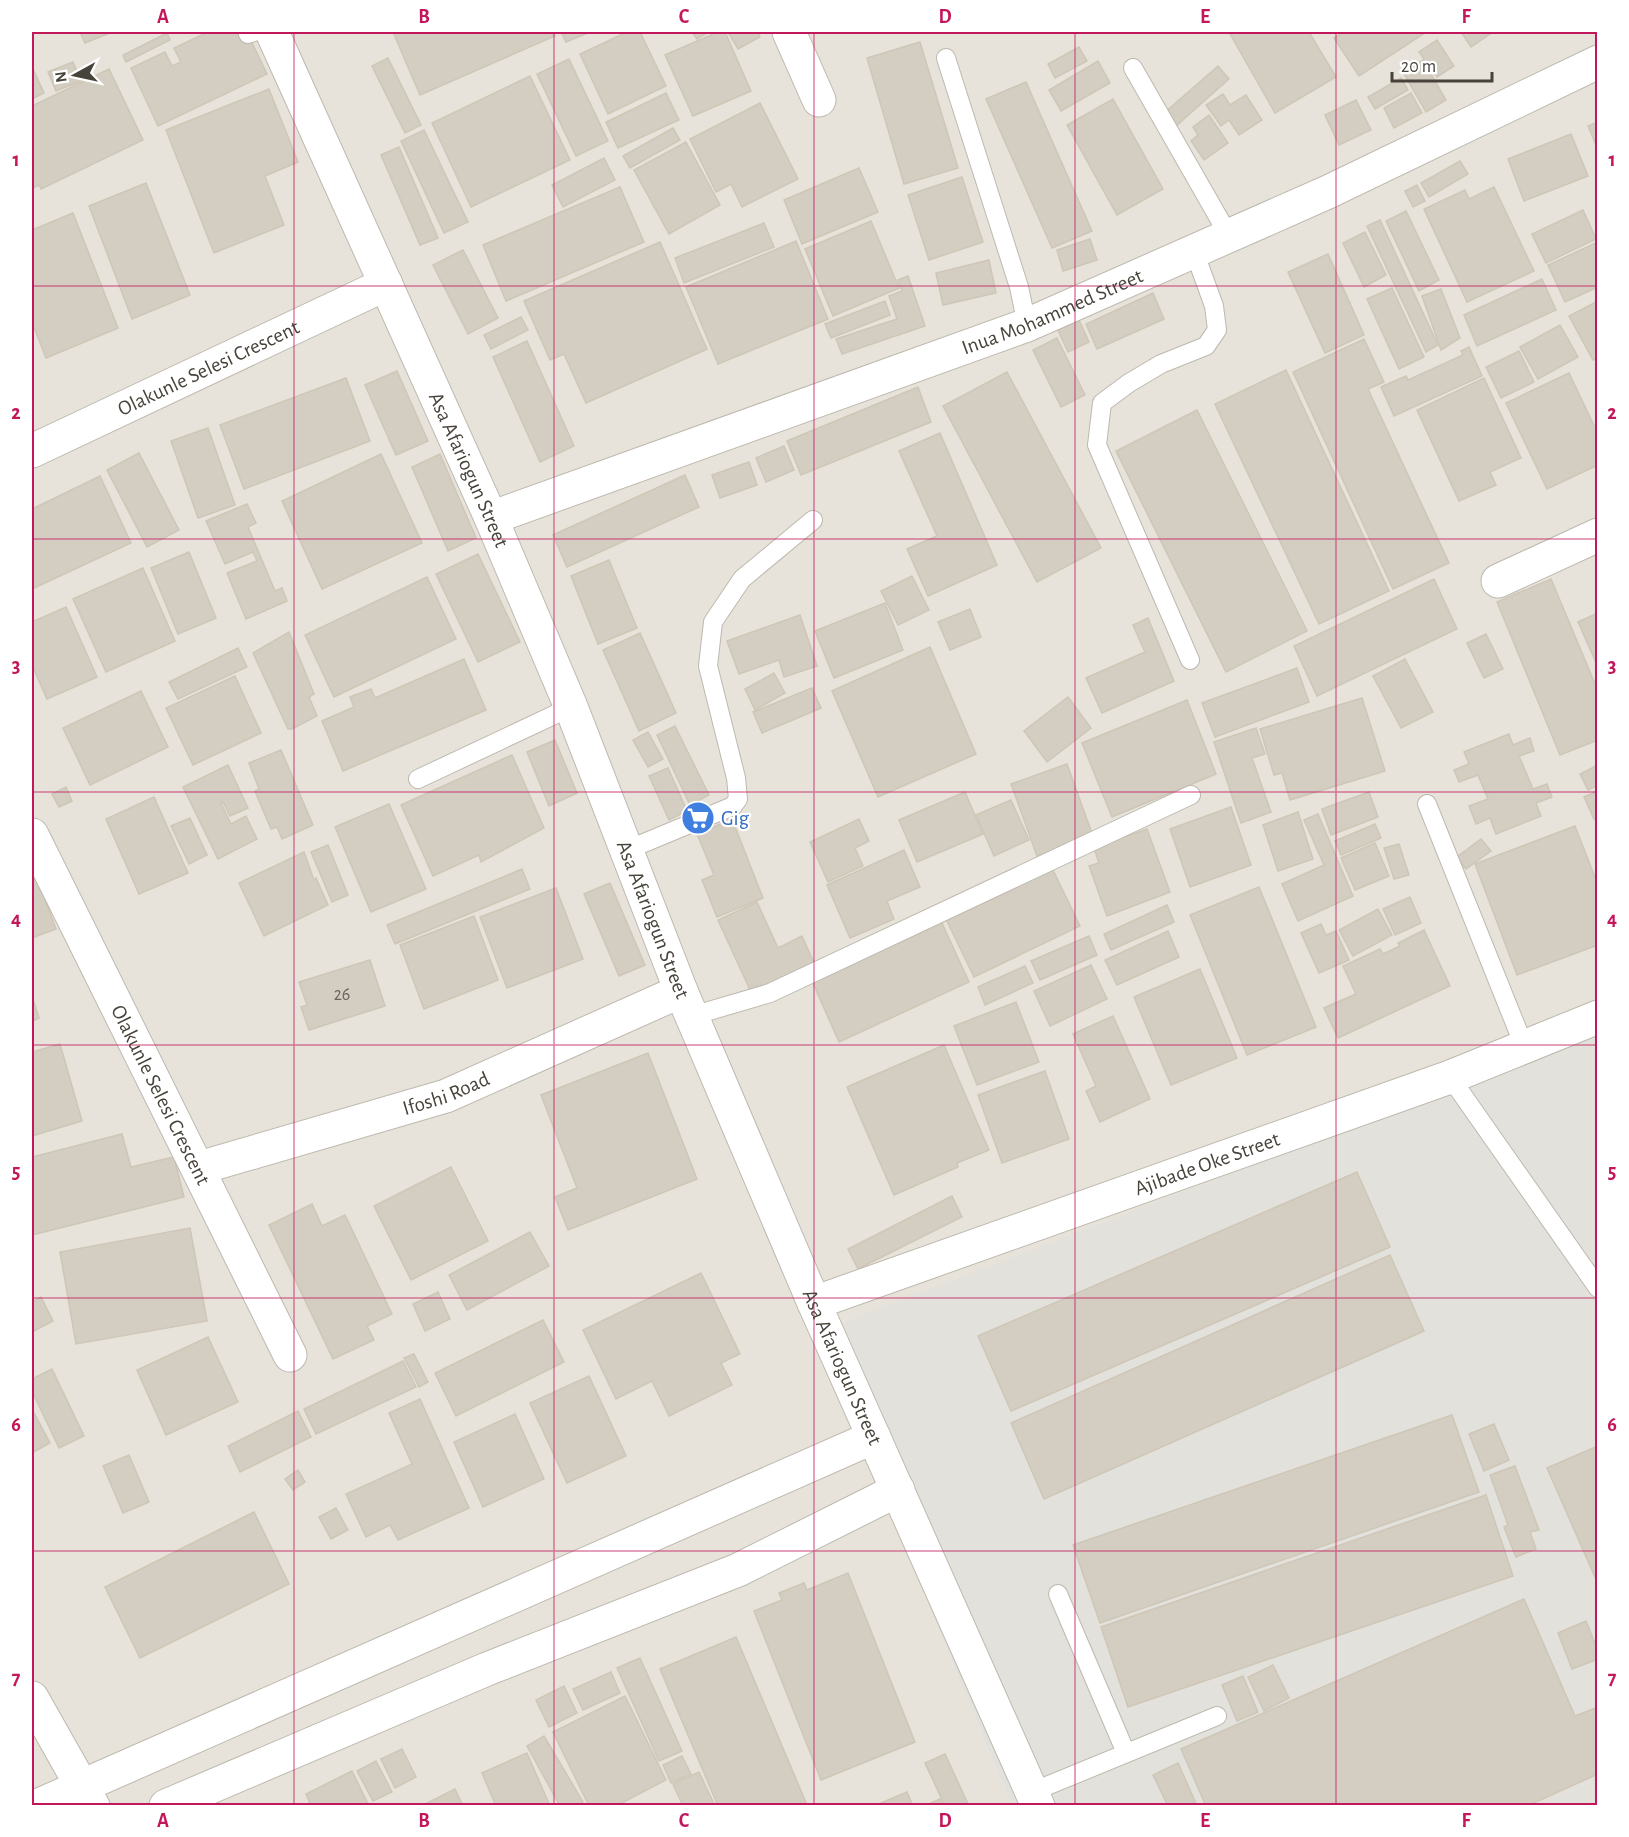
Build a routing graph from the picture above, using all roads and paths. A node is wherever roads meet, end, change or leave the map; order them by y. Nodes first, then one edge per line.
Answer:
1 (258, 32) edge
2 (789, 32) edge
3 (946, 58) dead end
4 (1598, 62) edge
5 (1133, 68) dead end
6 (819, 100) dead end
7 (1229, 236) junction
8 (1194, 251) junction
9 (386, 284) junction
10 (1027, 325) junction
11 (32, 451) edge
12 (490, 518) junction
13 (813, 520) dead end
14 (1598, 535) edge
15 (1498, 581) dead end
16 (1190, 660) dead end
17 (571, 707) junction
18 (418, 779) dead end
19 (1191, 795) dead end
20 (1427, 804) dead end
21 (32, 835) edge
22 (627, 850) junction
23 (687, 1004) junction
24 (1598, 1017) edge
25 (1524, 1046) junction
26 (1450, 1077) junction
27 (199, 1168) junction
28 (1598, 1288) edge
29 (814, 1303) junction
30 (290, 1355) dead end
31 (874, 1437) junction
32 (898, 1490) junction
33 (1058, 1594) dead end
34 (32, 1698) edge
35 (1217, 1716) dead end
36 (1126, 1753) junction
37 (88, 1796) edge
38 (1035, 1799) edge
39 (37, 1806) edge
40 (166, 1806) edge

1 - 9 street, Asa Afariogun Street
2 - 6 street
3 - 10 lane
4 - 7 street, Inua Mohammed Street
5 - 7 lane
7 - 8 street, Inua Mohammed Street
8 - 10 street, Inua Mohammed Street
8 - 16 lane
9 - 11 street, Olakunle Selesi Crescent
9 - 12 street, Asa Afariogun Street
10 - 12 street, Inua Mohammed Street
12 - 17 street, Asa Afariogun Street
13 - 22 lane
14 - 15 street
17 - 18 lane
17 - 22 street, Asa Afariogun Street
19 - 23 lane
20 - 25 lane
21 - 27 street, Olakunle Selesi Crescent
22 - 23 street, Asa Afariogun Street
23 - 27 street, Ifoshi Road
23 - 29 street, Asa Afariogun Street
24 - 25 street, Ajibade Oke Street
25 - 26 street, Ajibade Oke Street
26 - 28 lane
26 - 29 street, Ajibade Oke Street
27 - 30 street, Olakunle Selesi Crescent
29 - 31 street, Asa Afariogun Street
31 - 32 street, Asa Afariogun Street
31 - 37 street
32 - 38 street, Asa Afariogun Street
32 - 40 street
33 - 36 lane
34 - 37 street
35 - 36 lane
36 - 38 lane
37 - 39 street

